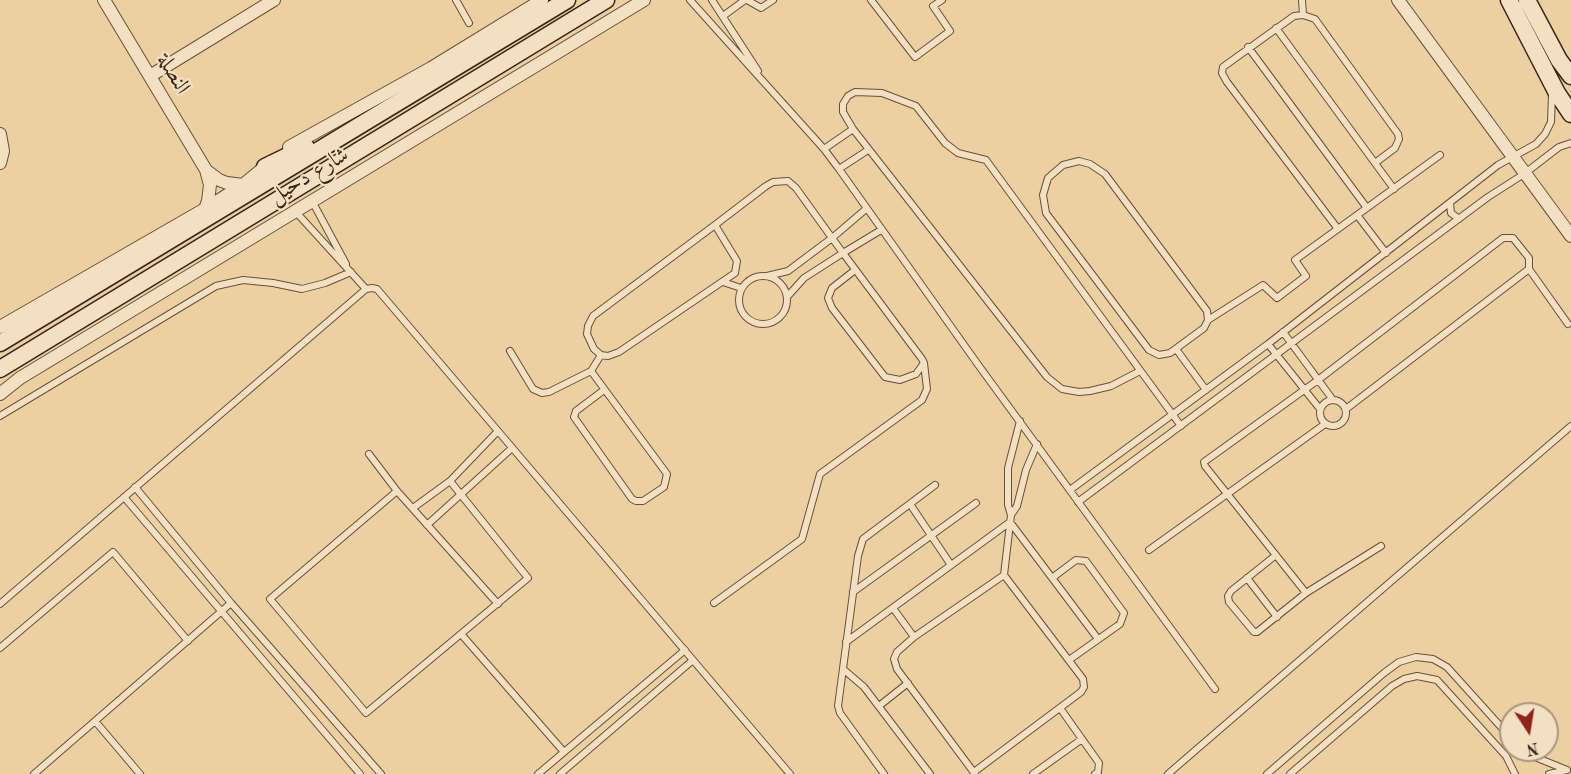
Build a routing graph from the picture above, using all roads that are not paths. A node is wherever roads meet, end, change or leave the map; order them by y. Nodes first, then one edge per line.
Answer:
1 (104, 0) edge
2 (274, 0) edge
3 (456, 0) edge
4 (542, 0) edge
5 (567, 0) edge
6 (606, 0) edge
7 (644, 0) edge
8 (690, 0) edge
9 (712, 0) edge
10 (746, 0) edge
11 (773, 0) edge
12 (871, 0) edge
13 (927, 0) edge
14 (942, 0) edge
15 (1302, 0) edge
16 (1398, 0) edge
17 (1509, 0) edge
18 (1527, 0) edge
19 (933, 6) junction
20 (1303, 15) junction
21 (723, 16) junction
22 (470, 23) dead end
23 (1276, 28) junction
24 (1248, 47) junction
25 (1559, 60) junction
26 (150, 76) junction
27 (1571, 76) edge
28 (1552, 81) junction
29 (768, 87) junction
30 (1571, 87) edge
31 (397, 104) junction
32 (1571, 114) edge
33 (853, 129) junction
34 (0, 134) edge
35 (1571, 143) edge
36 (824, 149) junction
37 (868, 150) junction
38 (1440, 155) dead end
39 (1512, 157) junction
40 (0, 163) edge
41 (1375, 163) junction
42 (265, 167) junction
43 (839, 169) junction
44 (206, 170) junction
45 (1524, 174) junction
46 (243, 185) junction
47 (1394, 189) junction
48 (312, 201) junction
49 (1450, 203) junction
50 (866, 208) junction
51 (1367, 208) junction
52 (205, 209) junction
53 (295, 211) junction
54 (1357, 215) junction
55 (1459, 219) junction
56 (323, 221) junction
57 (715, 225) junction
58 (1338, 229) junction
59 (311, 230) junction
60 (881, 230) junction
61 (1571, 236) edge
62 (832, 238) junction
63 (843, 253) junction
64 (1386, 253) junction
65 (1529, 269) junction
66 (855, 270) junction
67 (351, 272) junction
68 (767, 276) junction
69 (723, 282) junction
70 (741, 288) junction
71 (366, 290) junction
72 (787, 297) junction
73 (1208, 320) junction
74 (1568, 324) dead end
75 (0, 327) edge
76 (1283, 332) junction
77 (0, 343) edge
78 (1268, 344) junction
79 (1292, 344) junction
80 (1176, 349) junction
81 (510, 351) dead end
82 (601, 355) junction
83 (1277, 355) junction
84 (924, 363) junction
85 (0, 369) edge
86 (591, 371) junction
87 (1140, 371) junction
88 (1317, 380) junction
89 (1304, 389) junction
90 (604, 390) junction
91 (1206, 390) junction
92 (0, 394) edge
93 (1333, 400) junction
94 (1320, 409) junction
95 (1346, 409) junction
96 (1173, 415) junction
97 (0, 416) edge
98 (1020, 421) junction
99 (1325, 424) junction
100 (1181, 426) junction
101 (1571, 426) edge
102 (498, 431) junction
103 (1037, 444) junction
104 (512, 448) junction
105 (369, 454) dead end
106 (450, 481) junction
107 (935, 486) dead end
108 (135, 487) junction
109 (1070, 490) junction
110 (397, 491) junction
111 (460, 494) junction
112 (1227, 494) junction
113 (124, 497) junction
114 (1078, 502) junction
115 (976, 503) dead end
116 (910, 504) junction
117 (413, 508) junction
118 (1011, 519) junction
119 (427, 525) junction
120 (931, 536) junction
121 (1381, 546) dead end
122 (1149, 550) dead end
123 (1276, 555) junction
124 (951, 566) junction
125 (1004, 574) junction
126 (1052, 578) junction
127 (1247, 578) junction
128 (853, 592) junction
129 (0, 593) edge
130 (1306, 593) junction
131 (3, 602) edge
132 (231, 603) junction
133 (714, 603) dead end
134 (498, 604) junction
135 (893, 608) junction
136 (222, 611) junction
137 (1277, 617) junction
138 (461, 634) junction
139 (914, 638) junction
140 (1098, 639) junction
141 (188, 641) junction
142 (846, 642) junction
143 (0, 648) edge
144 (684, 650) junction
145 (693, 660) junction
146 (1069, 660) junction
147 (843, 669) junction
148 (908, 683) junction
149 (1215, 689) dead end
150 (879, 706) junction
151 (1060, 708) junction
152 (95, 721) junction
153 (1499, 725) edge
154 (1082, 740) junction
155 (564, 752) junction
156 (1548, 762) edge
157 (1569, 770) edge
158 (975, 773) edge
159 (34, 774) edge
160 (140, 774) edge
161 (360, 774) edge
162 (381, 774) edge
163 (538, 774) edge
164 (560, 774) edge
165 (790, 774) edge
166 (884, 774) edge
167 (930, 774) edge
168 (1033, 774) edge
169 (1095, 774) edge
170 (1168, 774) edge
171 (1268, 774) edge
172 (1290, 774) edge
173 (1515, 774) edge
174 (1549, 774) edge

1 - 26 street, النصلة
2 - 26 street
3 - 22 lane
4 - 42 street, شارع دحيل
5 - 31 main road, شارع دحيل
6 - 85 main road, شارع دحيل
7 - 48 street, شارع دحيل
8 - 29 lane
9 - 21 lane
10 - 11 lane
10 - 21 lane
12 - 19 lane
13 - 19 lane
14 - 19 lane
15 - 20 lane
16 - 39 street
17 - 28 main road
18 - 25 main road
20 - 23 lane
20 - 41 lane
21 - 29 lane
23 - 24 lane
23 - 41 lane
24 - 51 lane
24 - 58 lane
25 - 27 main road
25 - 30 main road
26 - 44 street, النصلة
28 - 32 main road
28 - 39 lane
29 - 36 lane
31 - 42 main road
31 - 77 main road, شارع دحيل
33 - 36 lane
33 - 37 lane
33 - 87 lane
34 - 40 street
35 - 45 lane
36 - 43 lane
37 - 43 lane
37 - 87 lane
38 - 47 lane
39 - 45 street
39 - 49 lane
41 - 47 lane
42 - 46 street, شارع دحيل
43 - 50 lane
44 - 46 street
44 - 52 street, النصلة
45 - 55 lane
45 - 61 street
46 - 52 street, شارع دحيل
47 - 51 lane
48 - 53 street, شارع دحيل
48 - 56 lane
49 - 55 lane
49 - 64 lane
50 - 60 lane
50 - 62 lane
51 - 54 lane
52 - 75 street, شارع دحيل
53 - 59 lane
53 - 92 street, شارع دحيل
54 - 58 lane
54 - 64 lane
55 - 79 lane
56 - 59 lane
56 - 67 lane
57 - 62 lane
57 - 69 lane
57 - 82 lane
58 - 73 lane
59 - 67 lane
60 - 63 lane
60 - 98 lane
62 - 63 lane
62 - 68 lane
63 - 66 lane
63 - 72 lane
64 - 76 lane
65 - 74 lane
65 - 88 lane
65 - 95 lane
66 - 84 lane
66 - 84 lane
67 - 71 lane
67 - 97 lane
68 - 70 lane
68 - 72 lane
69 - 70 lane
69 - 82 lane
70 - 72 lane
71 - 102 lane
71 - 108 lane
73 - 80 lane
73 - 80 lane
76 - 78 lane
76 - 79 lane
78 - 83 lane
78 - 91 lane
79 - 83 lane
79 - 88 lane
80 - 91 lane
81 - 86 lane
82 - 86 lane
83 - 89 lane
83 - 100 lane
84 - 133 lane
86 - 90 lane
87 - 96 lane
88 - 89 lane
88 - 93 lane
89 - 94 lane
89 - 112 lane
90 - 90 lane
91 - 96 lane
93 - 94 lane
93 - 95 lane
94 - 99 lane
95 - 99 lane
96 - 100 lane
96 - 109 lane
98 - 103 lane
98 - 118 lane
99 - 112 lane
100 - 114 lane
101 - 170 lane
102 - 104 lane
102 - 106 lane
103 - 109 lane
103 - 118 lane
104 - 111 lane
104 - 144 lane
105 - 110 lane
106 - 111 lane
106 - 117 lane
107 - 116 lane
108 - 113 lane
108 - 132 lane
109 - 114 lane
110 - 117 lane
110 - 138 lane
111 - 119 lane
111 - 134 lane
112 - 122 lane
112 - 123 lane
113 - 131 lane
113 - 136 lane
114 - 149 lane
115 - 120 lane
116 - 120 lane
116 - 128 lane
117 - 119 lane
118 - 124 lane
118 - 125 lane
118 - 126 lane
119 - 134 lane
120 - 124 lane
120 - 128 lane
121 - 130 lane
123 - 127 lane
123 - 130 lane
124 - 135 lane
125 - 139 lane
125 - 146 lane
126 - 140 lane
126 - 140 lane
127 - 137 lane
127 - 137 lane
128 - 142 lane
129 - 131 lane
130 - 137 lane
132 - 136 lane
132 - 162 lane
134 - 138 lane
135 - 139 lane
135 - 142 lane
136 - 141 lane
136 - 161 lane
138 - 155 lane
139 - 148 lane
140 - 146 lane
141 - 143 lane
141 - 152 lane
142 - 147 lane
144 - 145 lane
144 - 155 lane
145 - 164 lane
145 - 165 lane
146 - 151 lane
147 - 150 lane
147 - 166 lane
148 - 150 lane
148 - 158 lane
150 - 167 lane
151 - 154 lane
151 - 158 lane
152 - 159 lane
152 - 160 lane
153 - 171 lane
154 - 168 lane
154 - 169 lane
155 - 163 lane
156 - 157 lane
157 - 174 lane
172 - 173 lane

